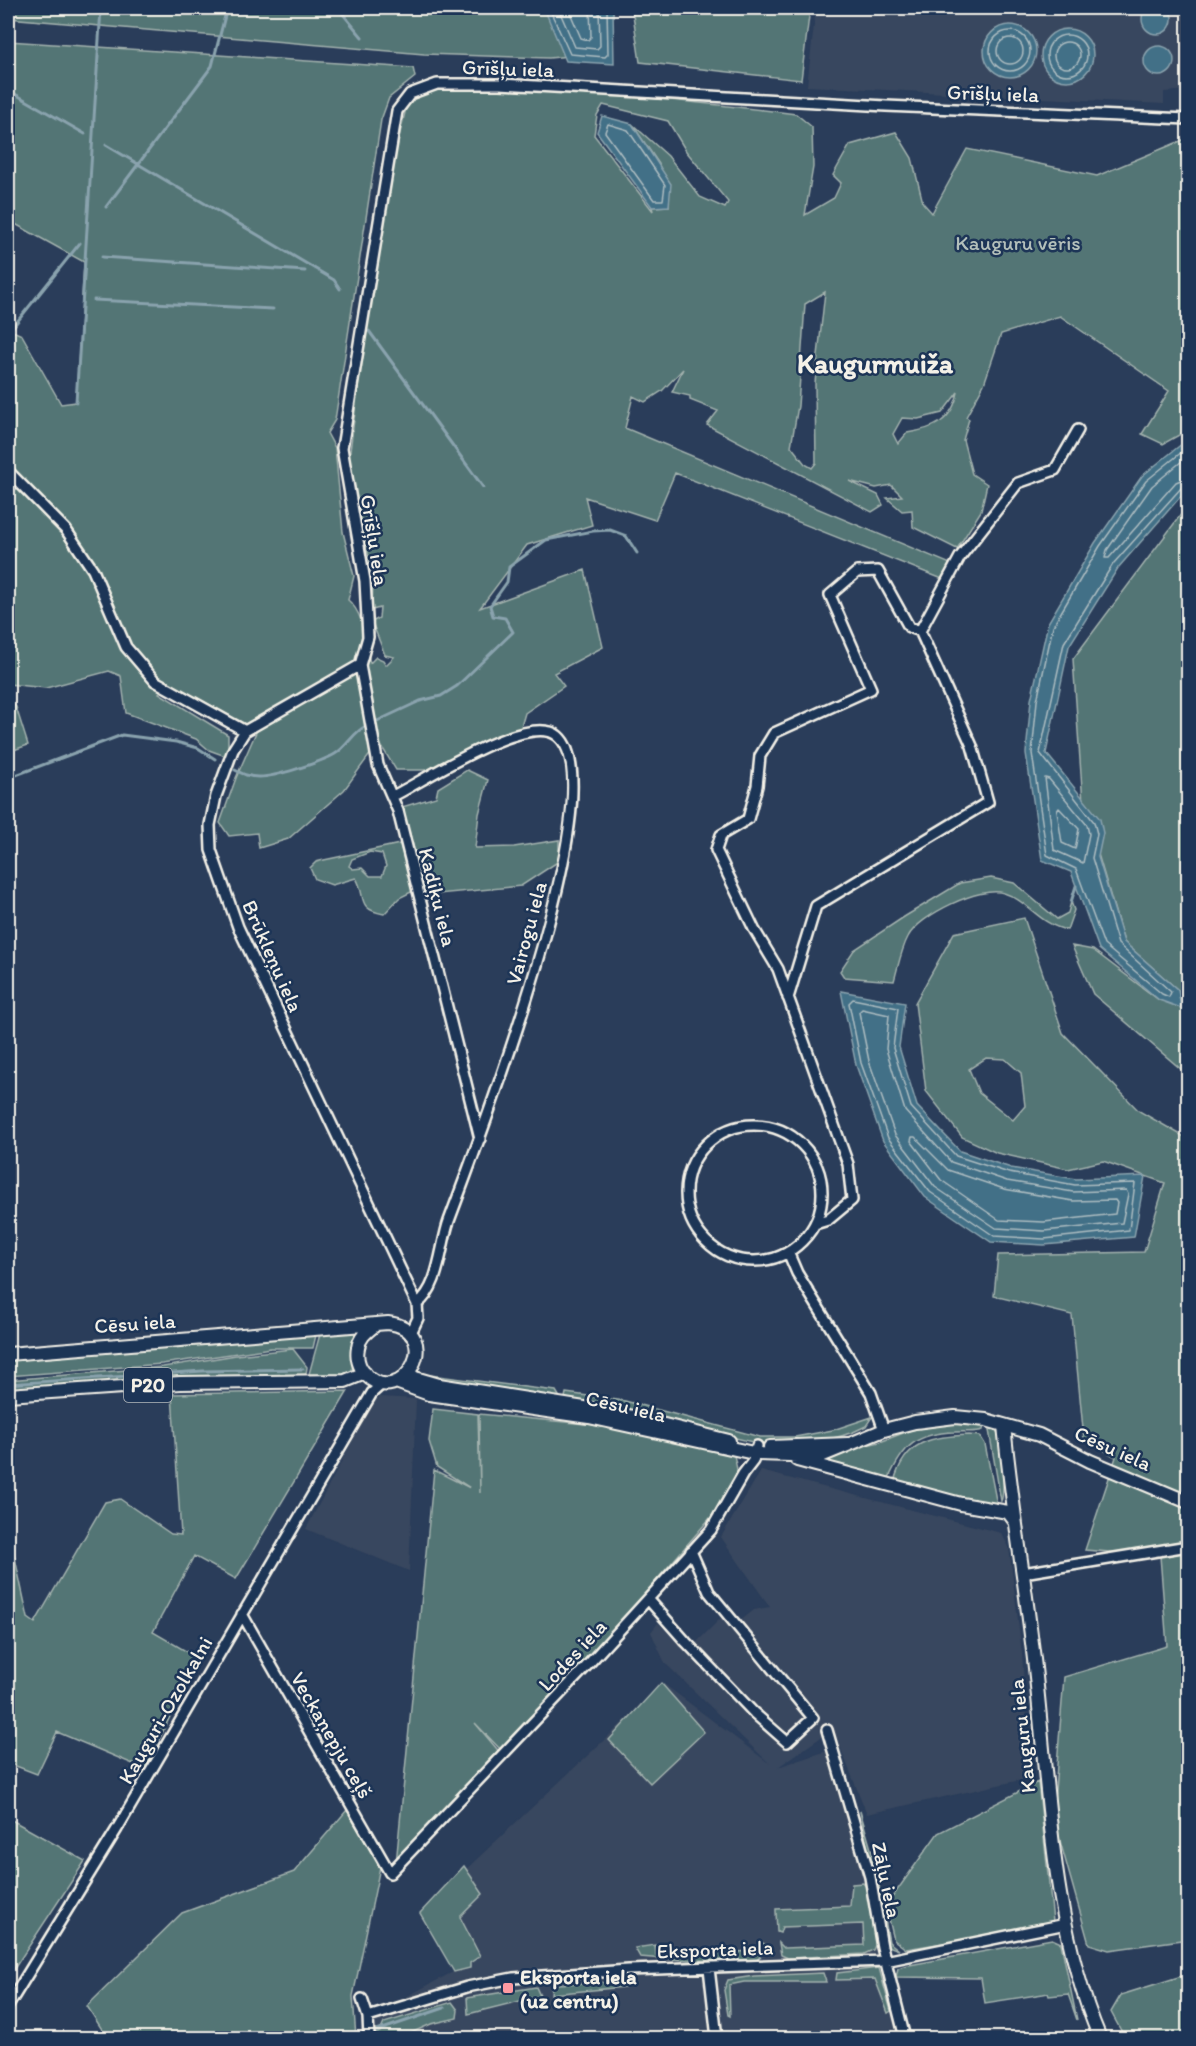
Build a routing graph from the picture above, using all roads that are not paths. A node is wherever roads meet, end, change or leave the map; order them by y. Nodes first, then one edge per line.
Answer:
1 (1188, 119) edge
2 (1078, 430) dead end
3 (8, 471) edge
4 (920, 631) junction
5 (360, 665) junction
6 (245, 730) junction
7 (393, 796) junction
8 (788, 998) junction
9 (480, 1139) junction
10 (815, 1224) junction
11 (788, 1252) junction
12 (418, 1306) junction
13 (374, 1326) junction
14 (405, 1331) junction
15 (8, 1354) edge
16 (410, 1373) junction
17 (367, 1376) junction
18 (389, 1382) junction
19 (8, 1395) edge
20 (1004, 1425) junction
21 (884, 1430) junction
22 (350, 1431) junction
23 (848, 1444) junction
24 (756, 1450) junction
25 (775, 1454) junction
26 (1188, 1502) edge
27 (1014, 1520) junction
28 (1188, 1546) edge
29 (691, 1551) junction
30 (1023, 1573) junction
31 (648, 1599) junction
32 (242, 1614) junction
33 (827, 1730) dead end
34 (390, 1873) joint
35 (1066, 1924) junction
36 (885, 1960) junction
37 (709, 1968) junction
38 (362, 1999) dead end
39 (8, 2006) edge
40 (368, 2017) junction
41 (369, 2038) edge
42 (717, 2038) edge
43 (905, 2038) edge
44 (1100, 2038) edge

1 - 5 street, Grīšļu iela
2 - 4 street
3 - 6 street
4 - 8 street
4 - 8 street
5 - 6 street
5 - 7 street, Kadiķu iela
6 - 12 street, Brūkleņu iela
7 - 9 street, Kadiķu iela
7 - 9 street, Vairogu iela
8 - 10 street
9 - 12 street, Vairogu iela
10 - 11 street
10 - 11 street
11 - 21 street
12 - 14 street
13 - 14 main road, Cēsu iela
13 - 15 main road, Cēsu iela / P20
13 - 17 main road
14 - 16 main road
16 - 18 main road
16 - 24 main road, Cēsu iela
17 - 18 main road, Cēsu iela
17 - 19 main road, P20
17 - 22 street
18 - 22 street
18 - 24 main road, Cēsu iela
20 - 21 main road, Cēsu iela
20 - 26 main road, Cēsu iela
20 - 27 main road, Kauguru iela
21 - 23 main road, Cēsu iela
22 - 32 street, Kauguri-Ozolkalni
23 - 24 main road, Cēsu iela
23 - 25 main road, Cēsu iela
24 - 25 main road, Cēsu iela
24 - 29 street, Lodes iela
25 - 27 main road
27 - 30 main road, Kauguru iela
28 - 30 street
29 - 31 street, Lodes iela
29 - 31 street
30 - 35 main road, Kauguru iela
31 - 34 street, Lodes iela
32 - 34 street, Veckaņepju ceļš
32 - 39 street, Kauguri-Ozolkalni
33 - 36 street, Zāļu iela
35 - 36 street, Eksporta iela
35 - 44 main road, Kauguru iela
36 - 37 street, Eksporta iela
36 - 43 street, Zāļu iela
37 - 40 street, Eksporta iela
37 - 42 street
38 - 40 street
40 - 41 street

